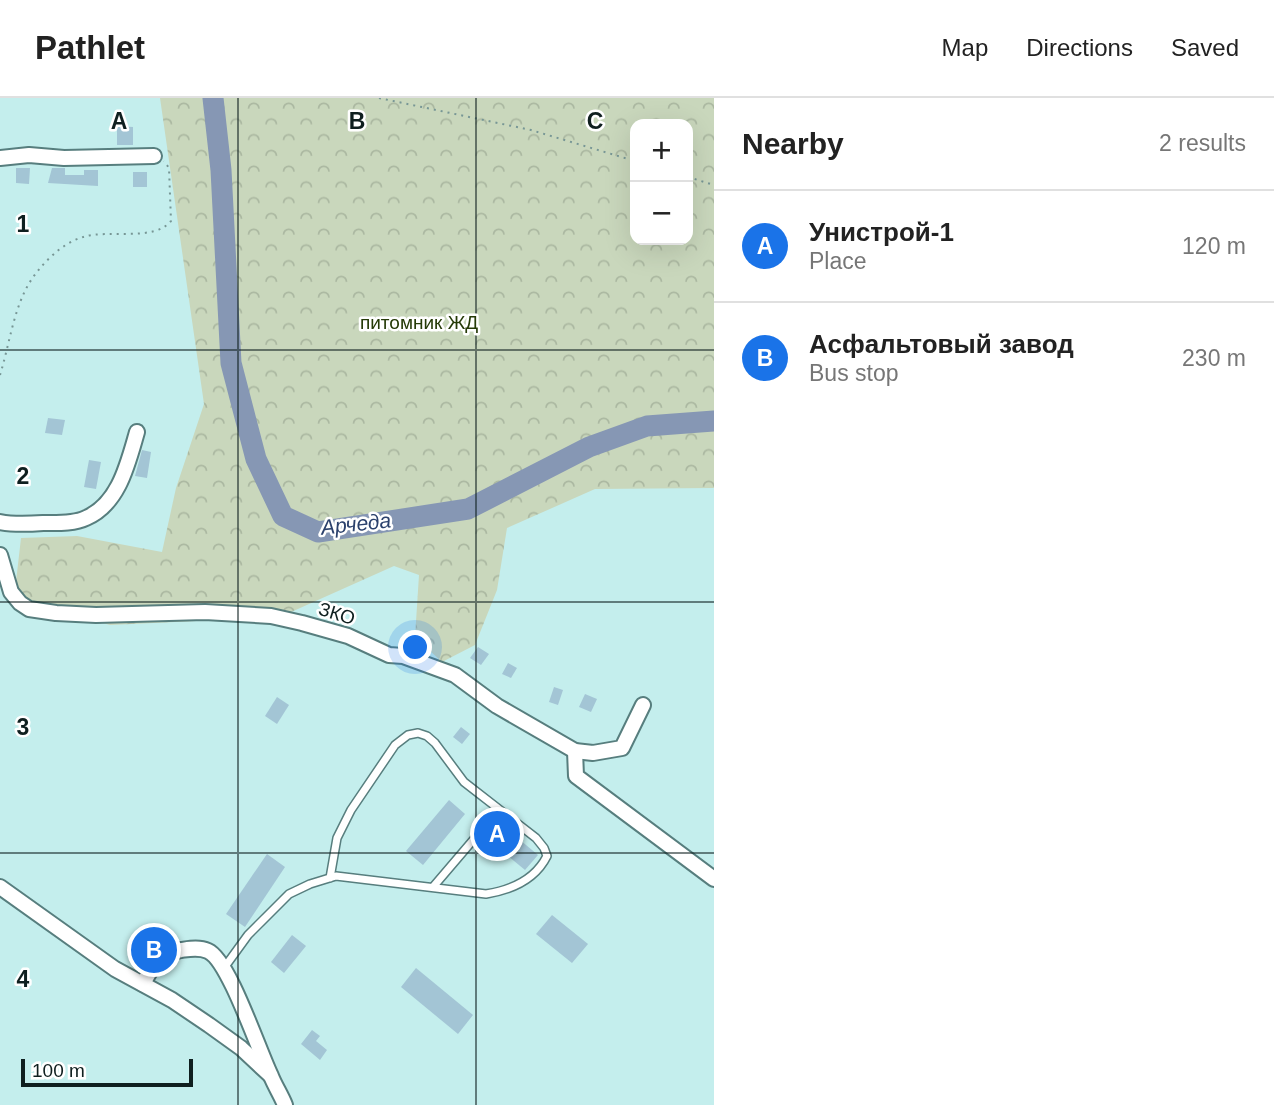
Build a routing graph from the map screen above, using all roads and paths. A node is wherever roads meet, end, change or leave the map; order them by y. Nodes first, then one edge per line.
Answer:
1 (379, 98) edge
2 (154, 156) joint
3 (0, 158) edge
4 (630, 160) edge
5 (693, 179) edge
6 (714, 185) edge
7 (0, 375) edge
8 (137, 432) dead end
9 (0, 522) edge
10 (0, 555) edge
11 (643, 705) dead end
12 (575, 751) junction
13 (474, 839) dead end
14 (330, 878) junction
15 (714, 879) edge
16 (0, 887) edge
17 (433, 887) junction
18 (223, 969) junction
19 (143, 984) junction
20 (270, 1075) junction
21 (285, 1105) edge

1 - 4 path
2 - 3 street
2 - 7 path
5 - 6 path
8 - 9 street
10 - 12 street, ЗКО
11 - 12 street
12 - 15 street
13 - 17 lane
14 - 17 lane
14 - 17 lane
14 - 18 lane
16 - 19 street
18 - 19 street
18 - 20 street
19 - 20 street
20 - 21 street

